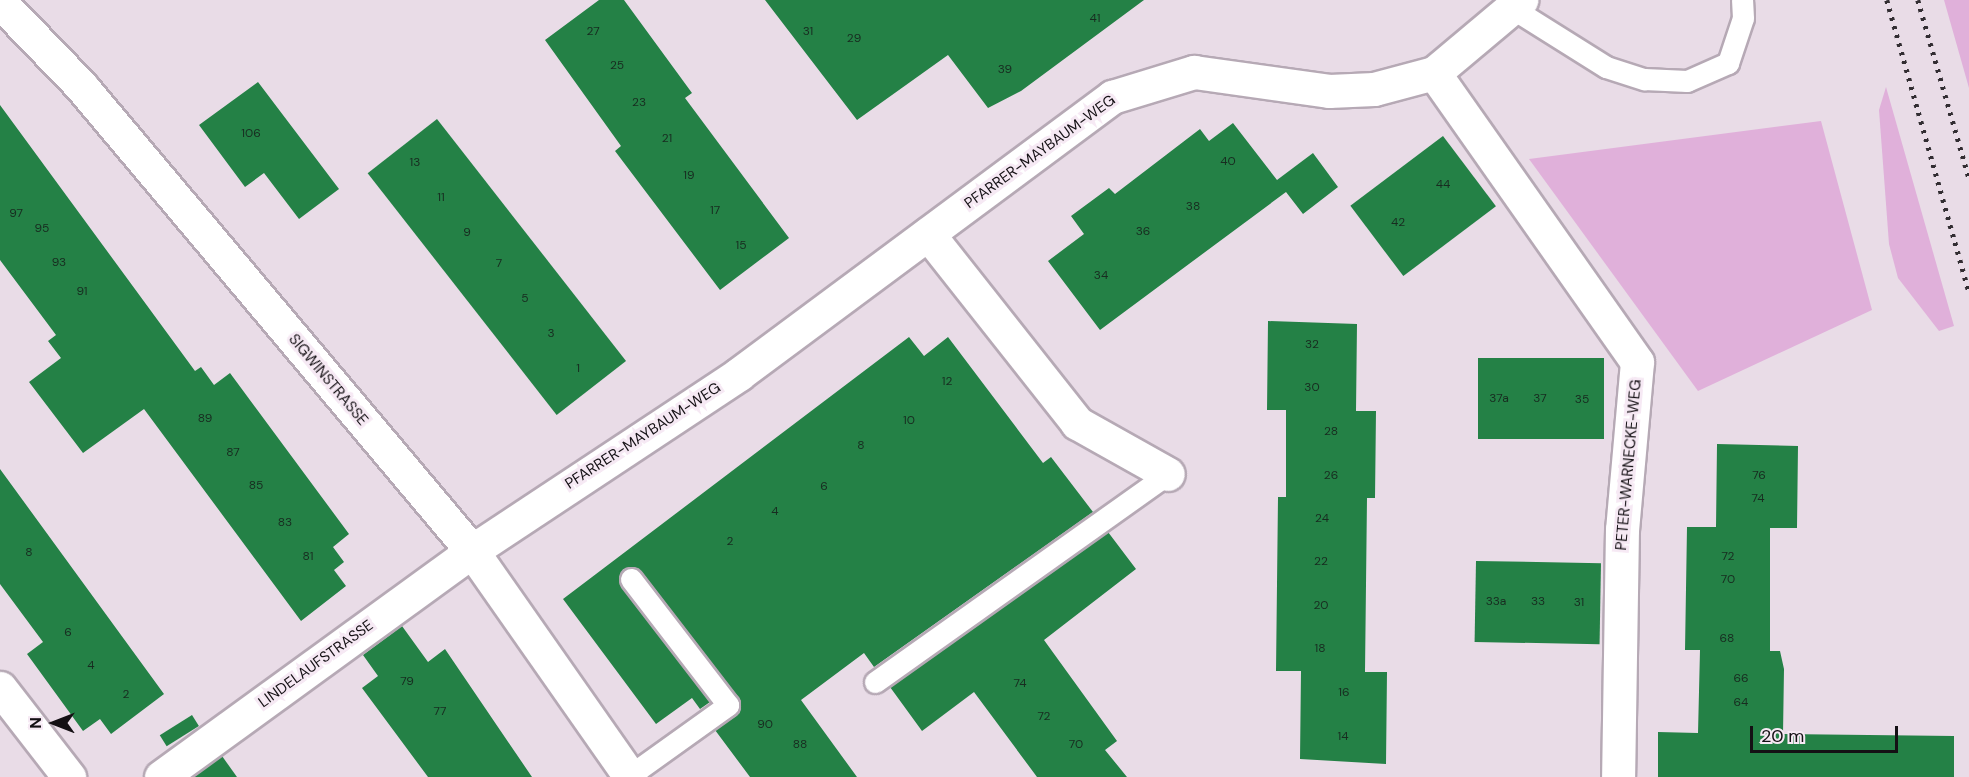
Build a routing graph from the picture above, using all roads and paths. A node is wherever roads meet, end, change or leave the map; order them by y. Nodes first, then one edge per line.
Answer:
1 (1742, 0) edge
2 (0, 2) edge
3 (1517, 4) edge
4 (1434, 73) junction
5 (928, 234) junction
6 (1168, 474) joint
7 (472, 551) junction
8 (631, 579) dead end
9 (875, 682) dead end
10 (0, 688) edge
11 (629, 776) edge
12 (69, 777) edge
13 (161, 777) edge
14 (1618, 777) edge

1 - 3 lane
2 - 7 street, SIGWINSTRASSE
3 - 4 street, PFARRER-MAYBAUM-WEG
4 - 5 street, PFARRER-MAYBAUM-WEG
4 - 14 street, PETER-WARNECKE-WEG
5 - 6 street
5 - 7 street, PFARRER-MAYBAUM-WEG
6 - 9 lane
7 - 11 street, SIGWINSTRASSE
7 - 13 street, LINDELAUFSTRASSE
8 - 11 lane
10 - 12 street

